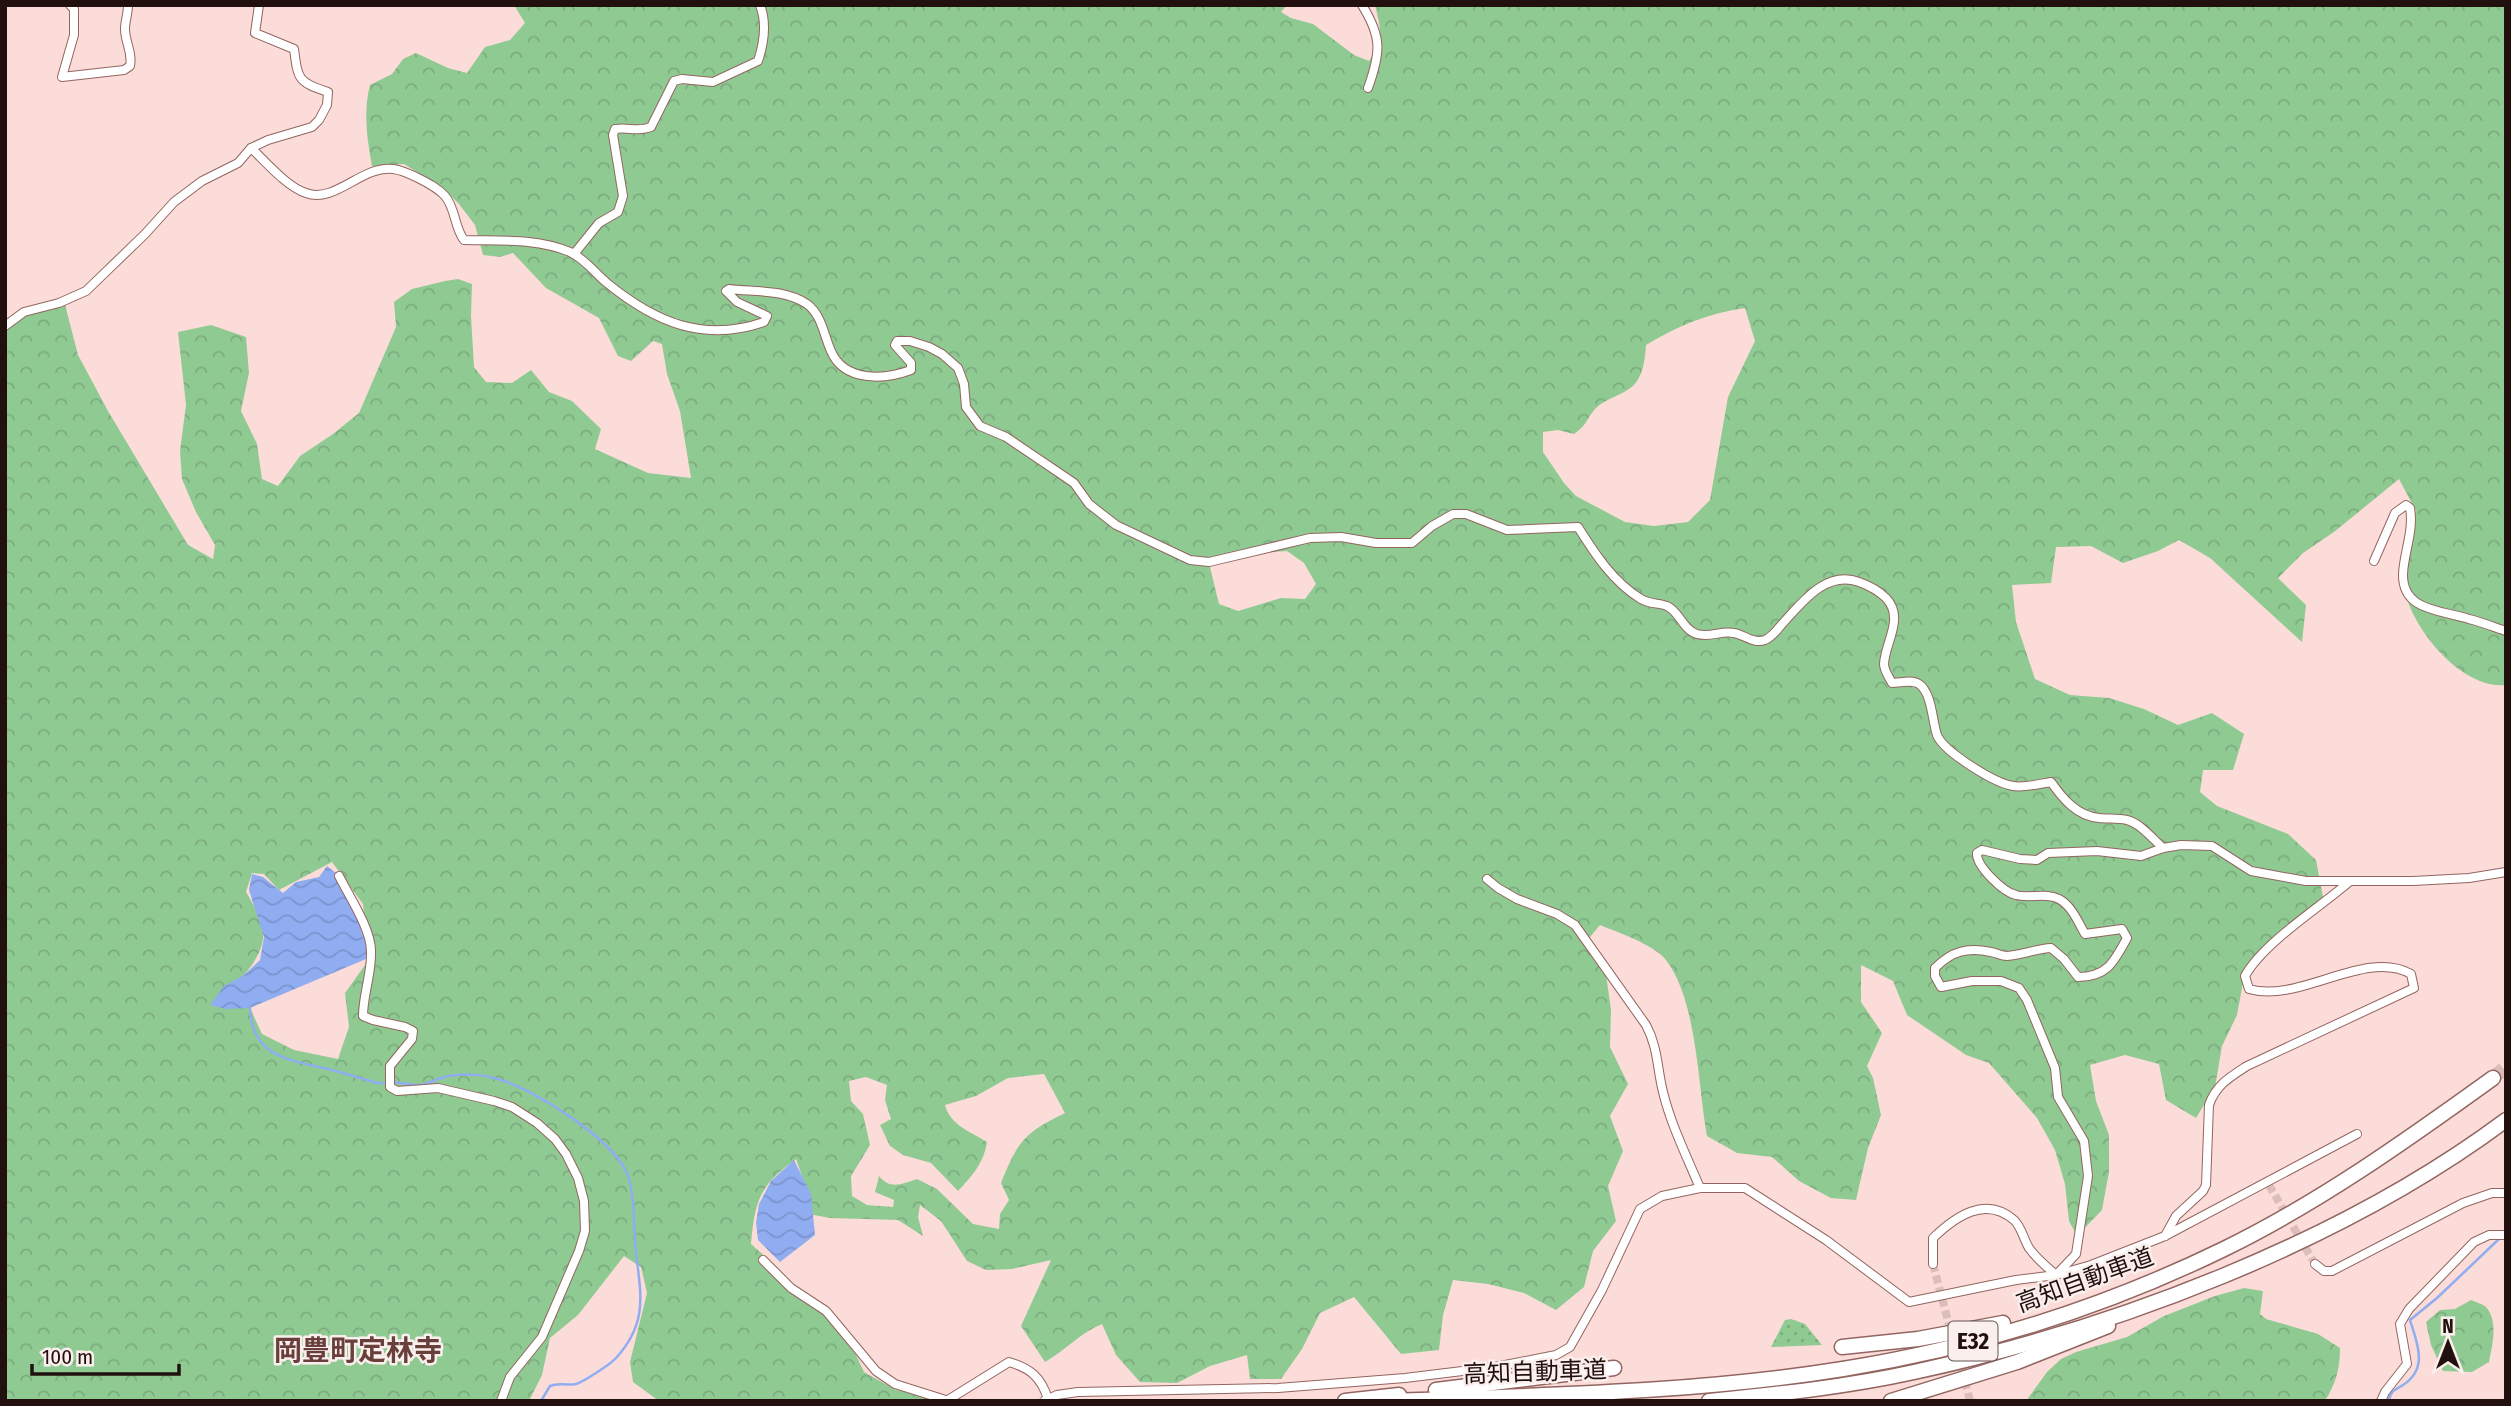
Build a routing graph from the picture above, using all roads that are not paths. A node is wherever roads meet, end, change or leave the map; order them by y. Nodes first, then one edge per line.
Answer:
1 (70, 5) edge
2 (128, 5) edge
3 (259, 5) edge
4 (760, 5) edge
5 (1362, 5) edge
6 (1368, 88) dead end
7 (251, 148) junction
8 (573, 254) junction
9 (5, 326) edge
10 (2374, 561) dead end
11 (2506, 631) edge
12 (2163, 848) junction
13 (2506, 872) edge
14 (339, 876) dead end
15 (1488, 879) dead end
16 (2349, 883) junction
17 (2493, 1078) tunnel mouth
18 (2506, 1120) edge
19 (2357, 1134) dead end
20 (1700, 1188) junction
21 (2506, 1193) edge
22 (2506, 1235) edge
23 (2165, 1236) junction
24 (763, 1260) dead end
25 (1933, 1264) tunnel mouth
26 (2315, 1264) dead end
27 (2056, 1275) junction
28 (2154, 1280) junction
29 (2176, 1294) junction
30 (1842, 1348) dead end
31 (1614, 1368) dead end
32 (948, 1400) edge
33 (1046, 1400) edge
34 (501, 1401) edge
35 (1345, 1401) edge
36 (1391, 1401) edge
37 (1709, 1401) edge
38 (1891, 1401) edge
39 (2381, 1401) edge

1 - 2 street
3 - 7 street
4 - 8 street
5 - 6 street
7 - 8 street
7 - 9 street
8 - 12 street
10 - 11 street
12 - 16 street
12 - 27 street
13 - 16 street
14 - 34 street
15 - 20 street
16 - 23 street
17 - 28 highway, 高知自動車道 / E32
18 - 29 highway, 高知自動車道 / E32
19 - 23 street
20 - 27 street
20 - 33 street
21 - 26 street
22 - 39 street
23 - 27 street
24 - 32 street
25 - 27 street
28 - 30 highway
28 - 36 highway, 高知自動車道 / E32
29 - 37 highway, 高知自動車道 / E32
29 - 38 highway
31 - 35 highway
32 - 33 street

